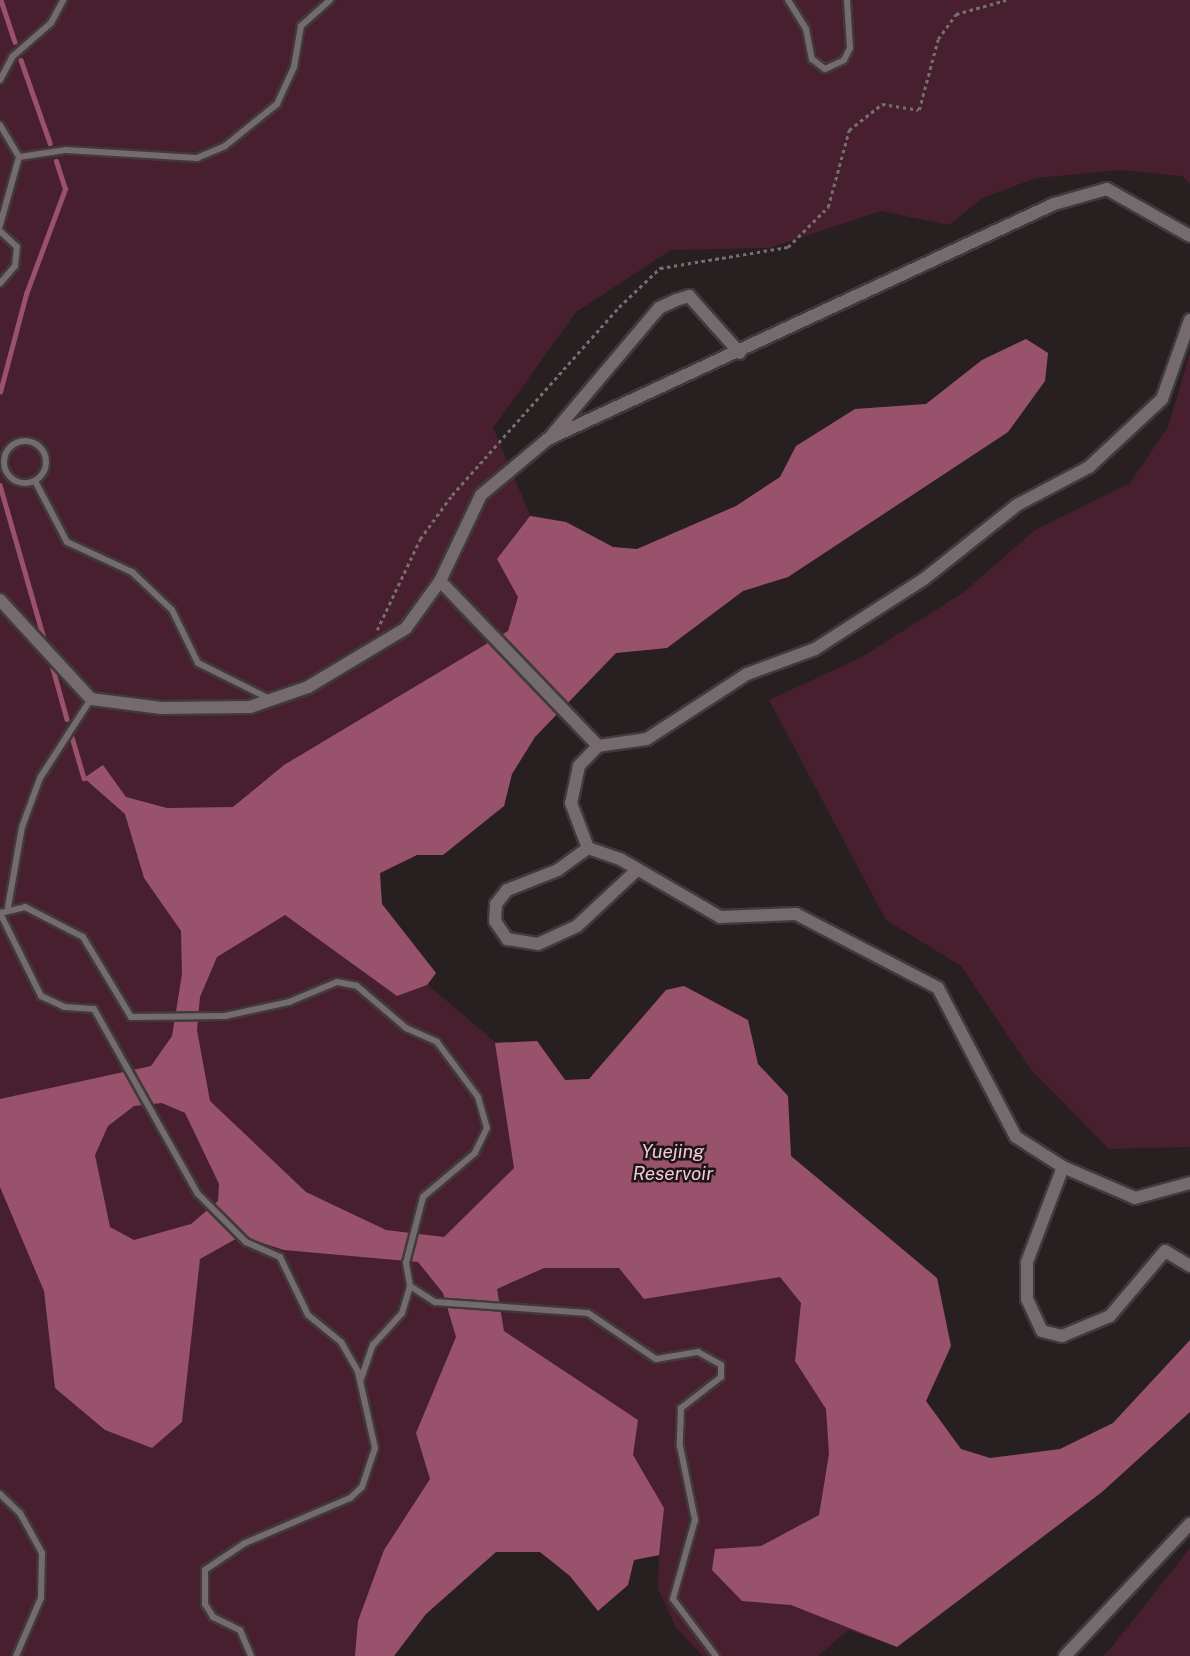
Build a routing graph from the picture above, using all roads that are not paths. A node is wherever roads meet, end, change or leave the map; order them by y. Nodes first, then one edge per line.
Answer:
1 (63, 0) edge
2 (330, 0) edge
3 (788, 0) edge
4 (847, 0) edge
5 (0, 80) edge
6 (0, 125) edge
7 (19, 158) junction
8 (0, 225) edge
9 (0, 231) edge
10 (1190, 236) edge
11 (0, 283) edge
12 (1190, 320) edge
13 (740, 353) junction
14 (548, 439) junction
15 (35, 481) junction
16 (440, 580) junction
17 (0, 600) edge
18 (91, 699) junction
19 (272, 700) junction
20 (598, 746) junction
21 (588, 848) junction
22 (638, 870) junction
23 (8, 907) junction
24 (0, 913) edge
25 (1063, 1167) junction
26 (1190, 1183) edge
27 (1190, 1266) edge
28 (410, 1286) junction
29 (360, 1380) junction
30 (0, 1494) edge
31 (1190, 1524) edge
32 (16, 1656) edge
33 (251, 1656) edge
34 (716, 1656) edge
35 (1065, 1656) edge

1 - 5 lane
2 - 7 lane
3 - 4 lane
6 - 7 lane
7 - 8 lane
9 - 11 lane
10 - 13 street
12 - 20 street
13 - 14 street
13 - 14 street
14 - 16 street
15 - 15 lane
15 - 19 lane
16 - 19 street
16 - 20 street
17 - 18 street
18 - 19 street
18 - 23 lane
20 - 21 street
21 - 22 street
21 - 22 street
22 - 25 street
23 - 24 lane
23 - 28 lane
24 - 29 lane
25 - 26 street
25 - 27 street
28 - 29 lane
28 - 34 lane
29 - 33 lane
30 - 32 lane
31 - 35 street

